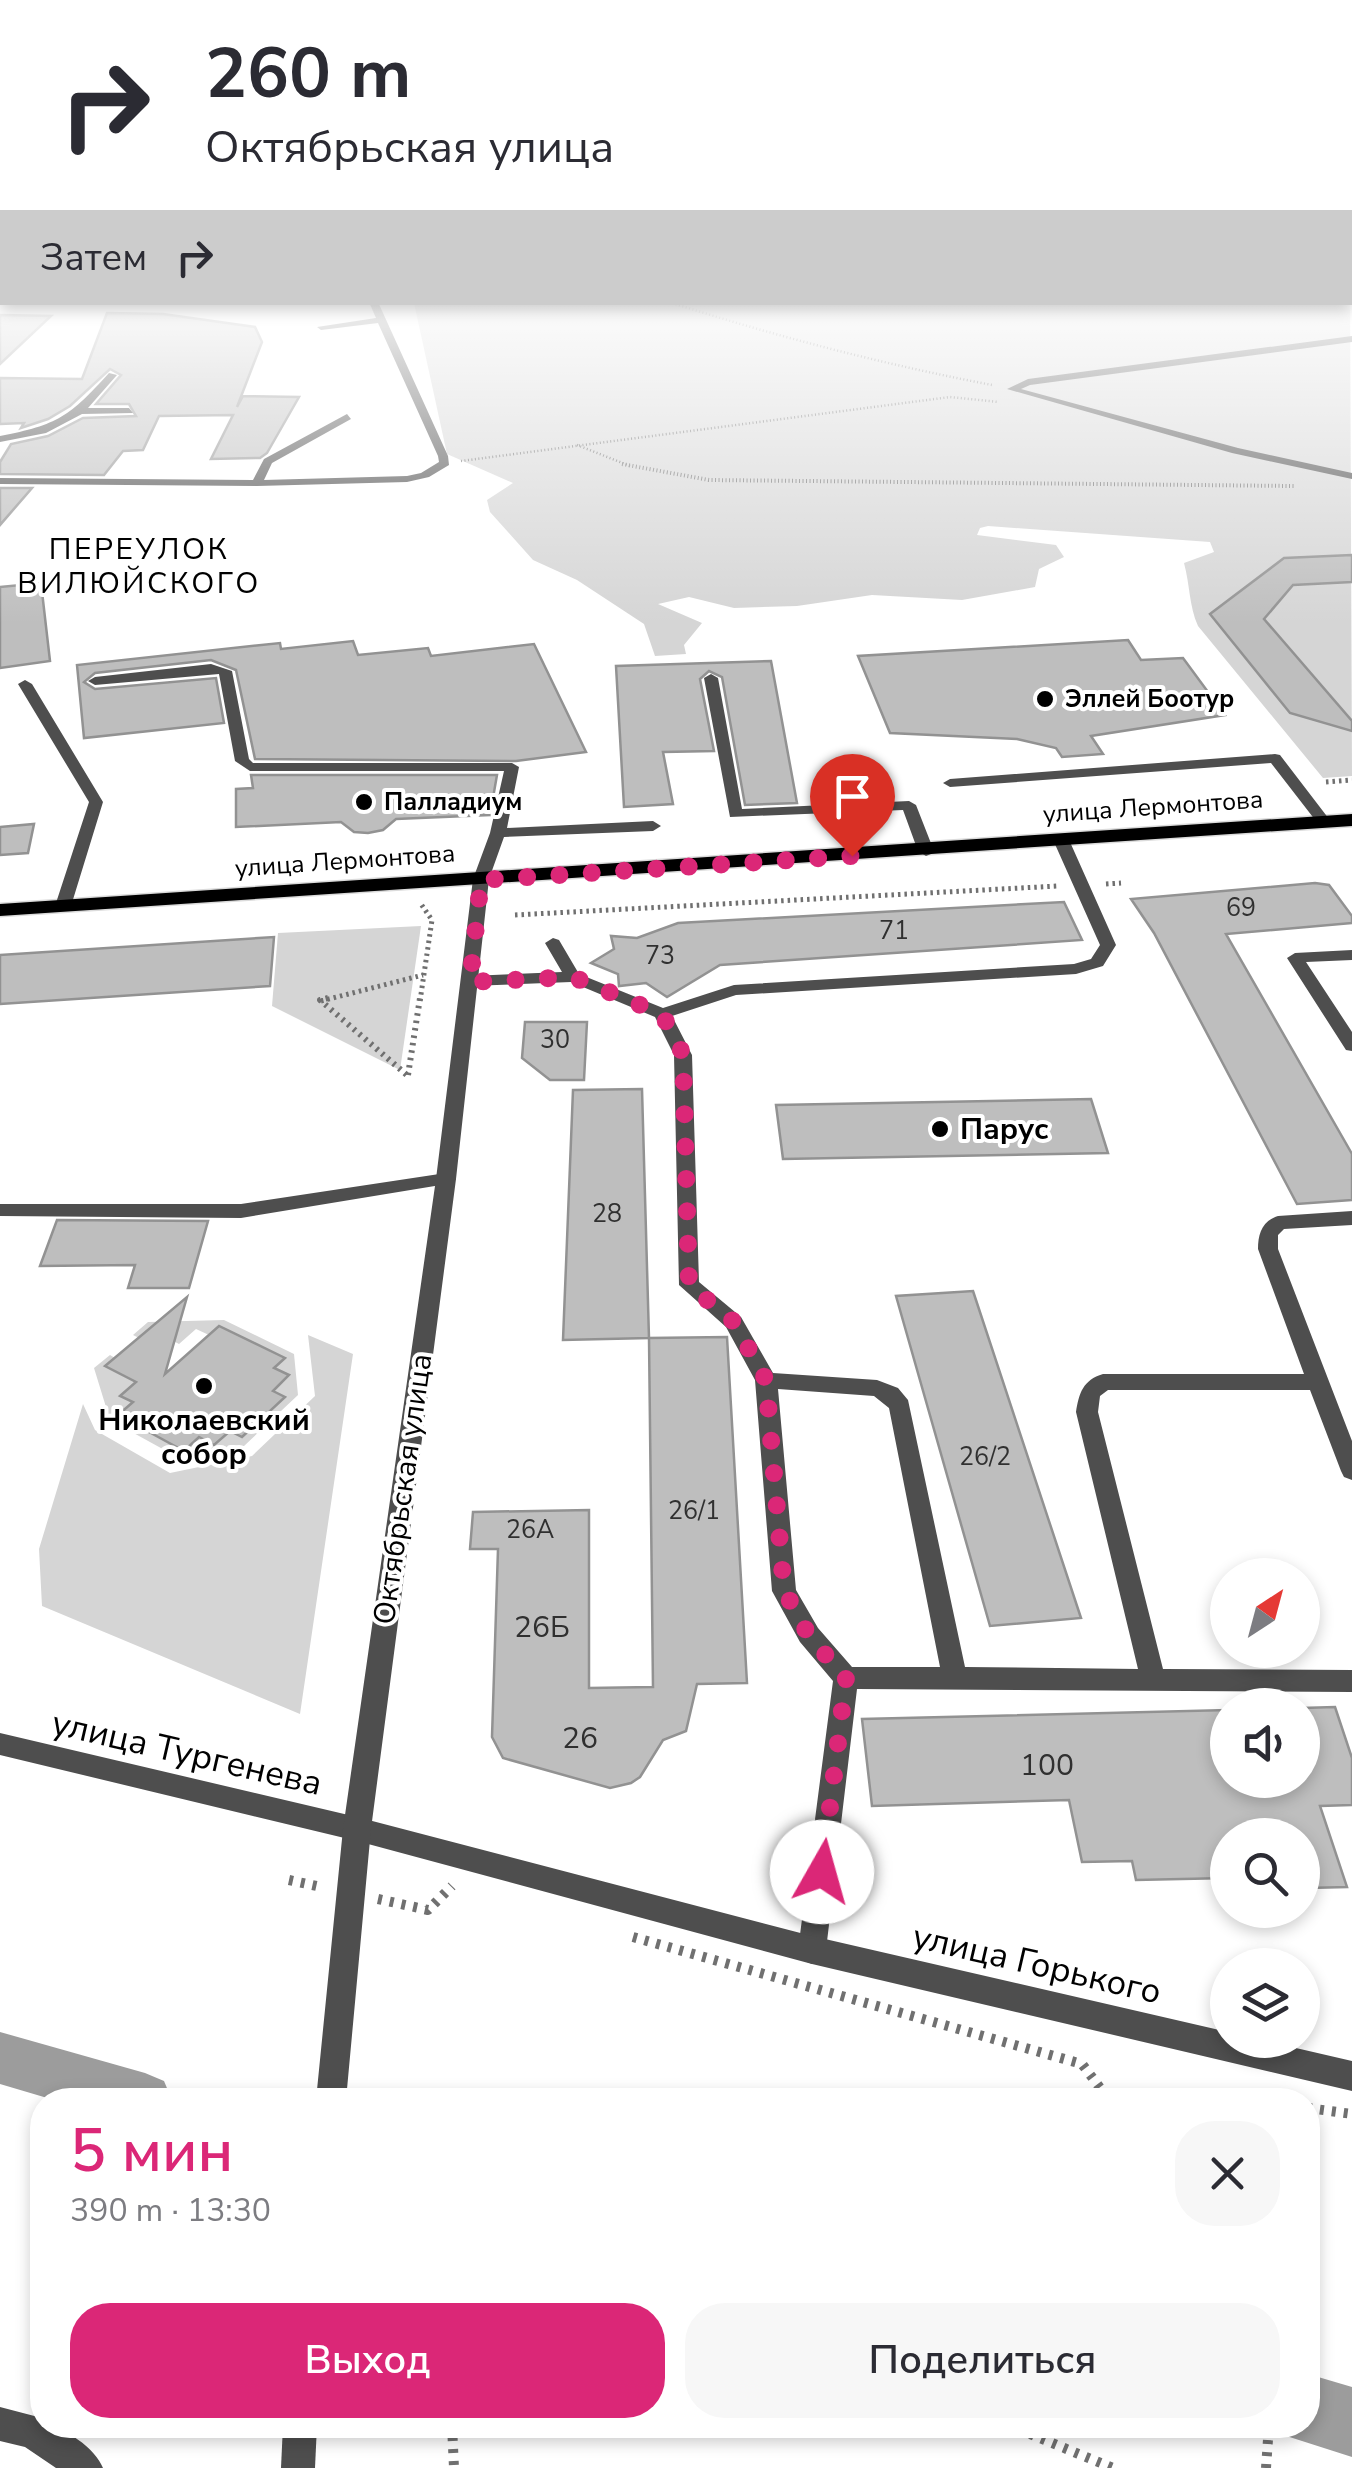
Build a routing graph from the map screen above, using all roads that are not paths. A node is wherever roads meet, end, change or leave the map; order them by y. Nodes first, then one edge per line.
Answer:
1 (95, 394) edge
2 (414, 394) edge
3 (1031, 394) edge
4 (80, 411) junction
5 (129, 411) dead end
6 (346, 417) dead end
7 (0, 440) edge
8 (1352, 476) edge
9 (0, 480) edge
10 (257, 483) junction
11 (711, 678) dead end
12 (95, 681) dead end
13 (25, 684) dead end
14 (950, 783) dead end
15 (1352, 820) edge
16 (1324, 822) junction
17 (653, 826) dead end
18 (498, 833) junction
19 (1062, 842) junction
20 (926, 851) junction
21 (481, 880) junction
22 (63, 906) junction
23 (0, 910) edge
24 (553, 943) dead end
25 (1352, 955) edge
26 (573, 977) junction
27 (470, 982) junction
28 (662, 1014) junction
29 (1352, 1046) edge
30 (446, 1179) junction
31 (0, 1210) edge
32 (1352, 1218) edge
33 (766, 1380) junction
34 (1319, 1382) junction
35 (1352, 1471) edge
36 (846, 1678) junction
37 (954, 1678) junction
38 (1153, 1680) junction
39 (1352, 1681) edge
40 (0, 1744) edge
41 (357, 1829) junction
42 (812, 1950) junction
43 (1352, 2076) edge
44 (332, 2088) edge
45 (0, 2424) edge
46 (30, 2432) edge
47 (41, 2438) edge
48 (299, 2438) edge
49 (86, 2468) edge
50 (298, 2468) edge

1 - 4 street
2 - 10 street
3 - 8 street
4 - 5 street
4 - 7 street
6 - 10 street
9 - 10 street
11 - 20 street
12 - 18 street, Октябрьская улица
13 - 22 street
14 - 16 street
15 - 16 main road, улица Лермонтова
16 - 19 main road, улица Лермонтова
17 - 18 street
18 - 21 street, Октябрьская улица
19 - 20 main road, улица Лермонтова
19 - 28 street
20 - 21 main road, улица Лермонтова
21 - 22 main road, улица Лермонтова
21 - 27 street, Октябрьская улица
22 - 23 main road, улица Лермонтова
24 - 26 street
25 - 29 street
26 - 27 street
26 - 28 street
27 - 30 street, Октябрьская улица
28 - 33 street
30 - 31 street
30 - 41 street, Октябрьская улица
32 - 34 street
33 - 36 street
33 - 37 street
34 - 35 street
34 - 38 street
36 - 37 street
36 - 42 street
37 - 38 street
38 - 39 street
40 - 41 street, улица Тургенева
41 - 42 street, улица Горького
41 - 44 street, Октябрьская улица
42 - 43 street, улица Горького
45 - 46 street
47 - 49 street
48 - 50 street

